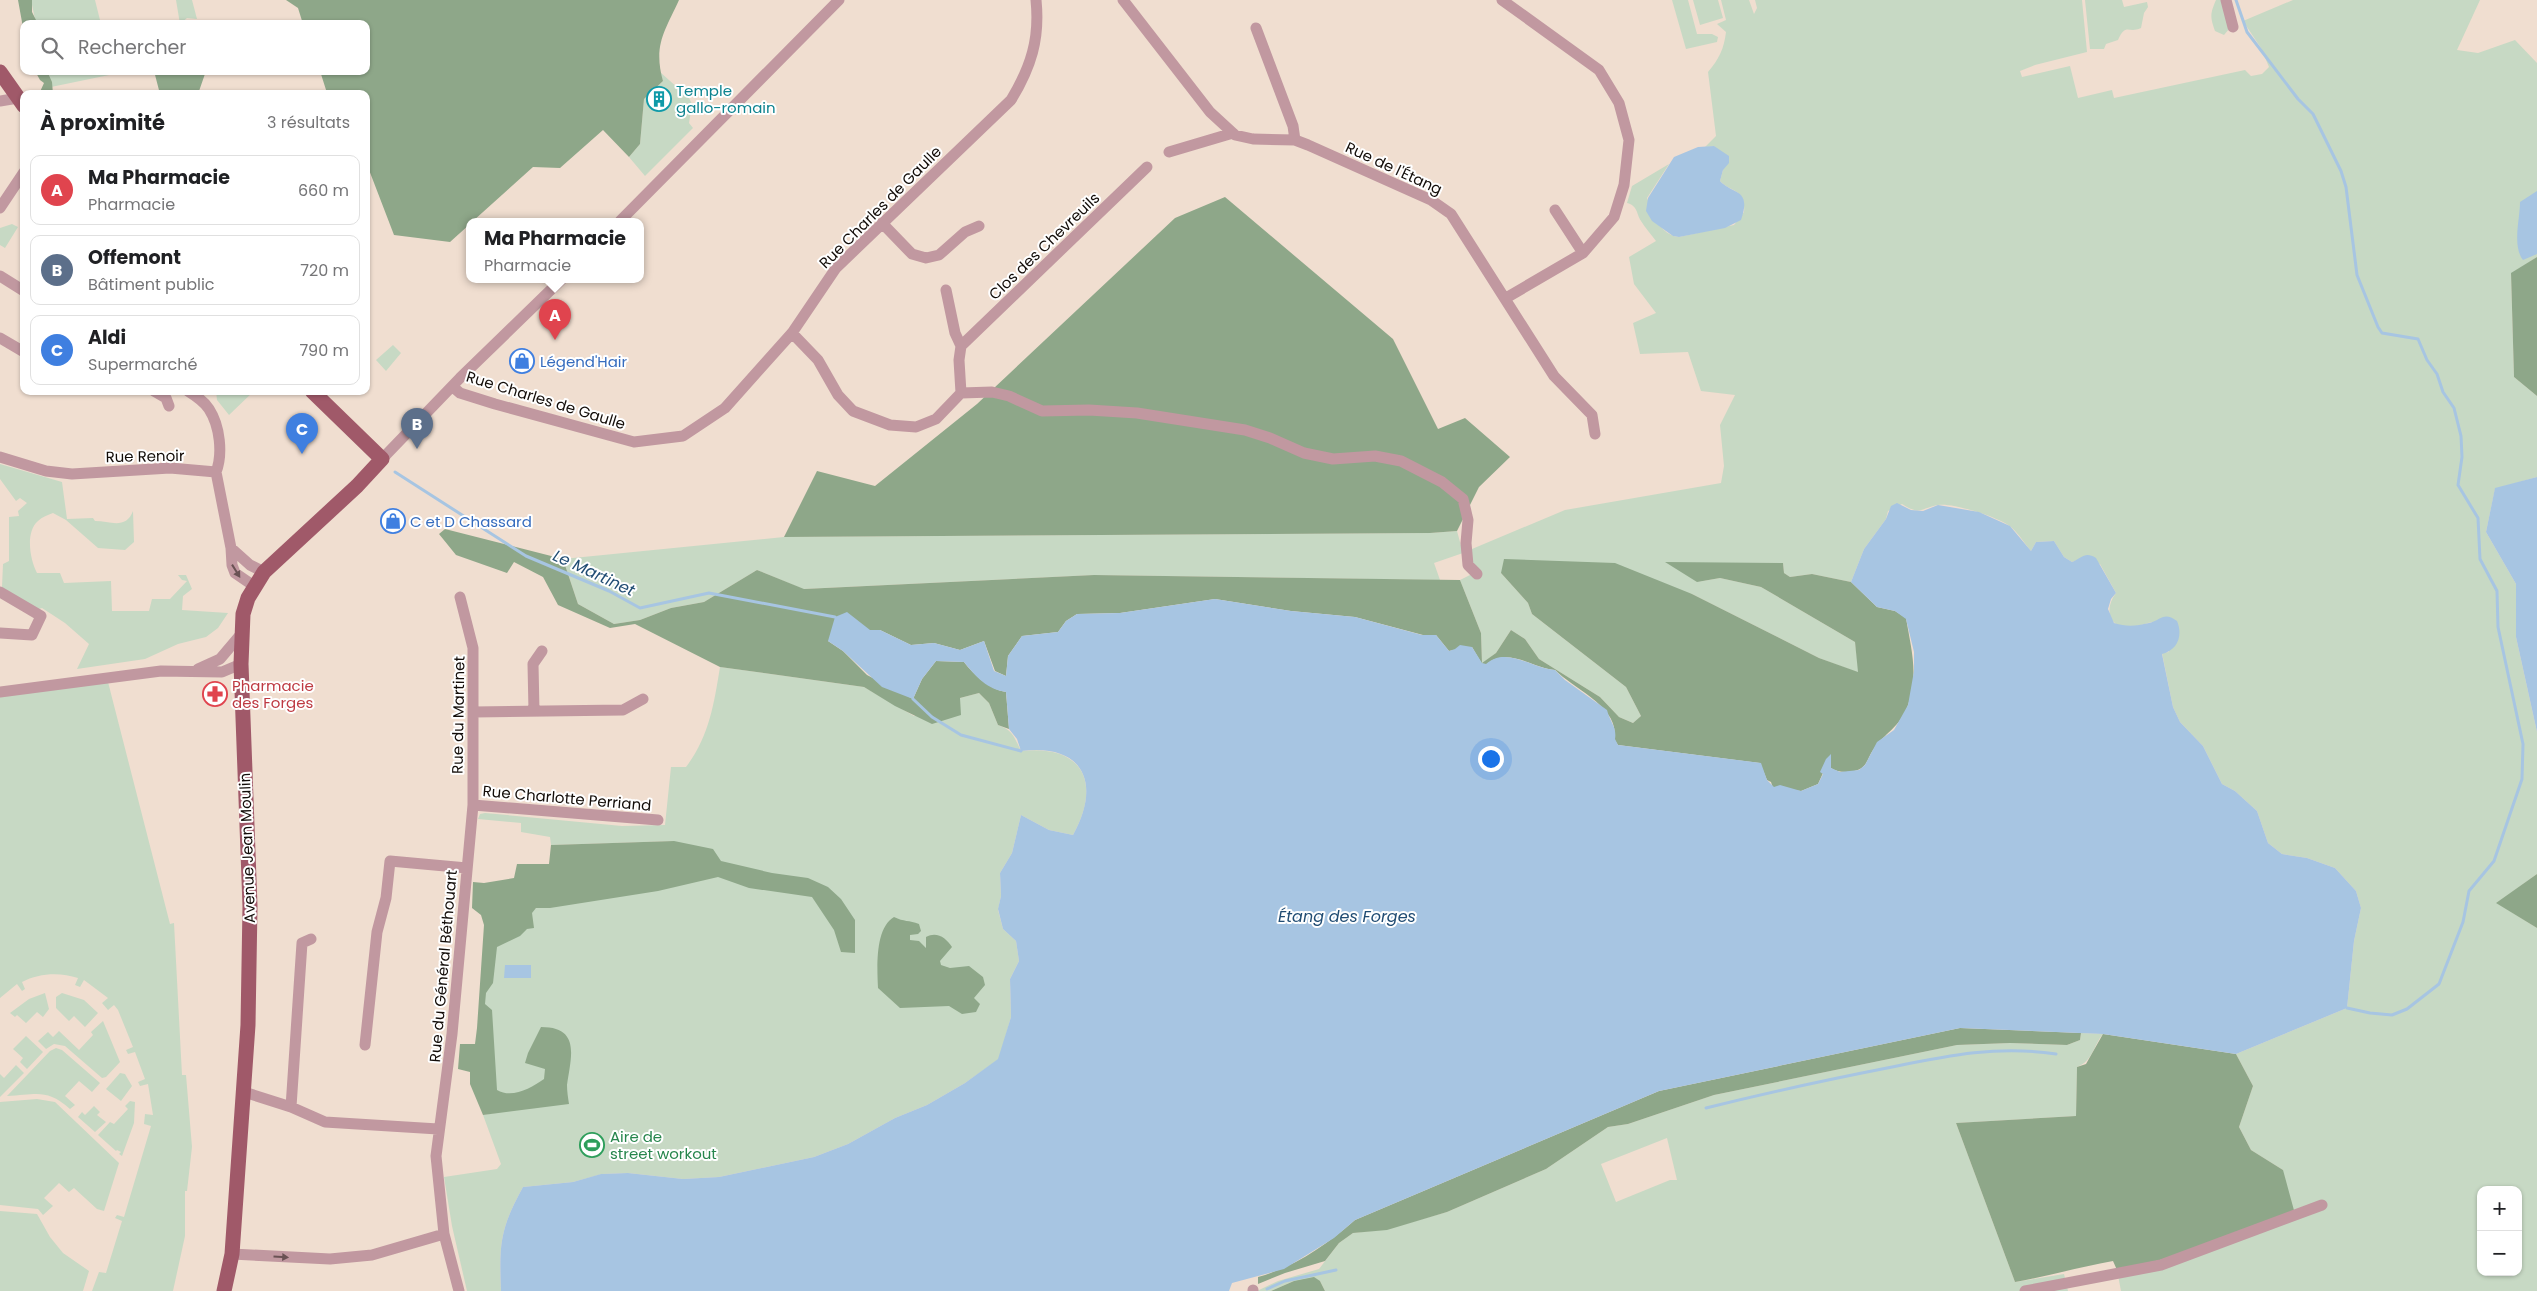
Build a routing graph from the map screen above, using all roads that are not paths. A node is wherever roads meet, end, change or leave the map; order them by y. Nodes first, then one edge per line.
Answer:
1 (840, 0) edge
2 (1036, 0) edge
3 (1123, 0) edge
4 (1502, 0) edge
5 (2226, 0) edge
6 (2233, 27) dead end
7 (1256, 28) dead end
8 (0, 72) edge
9 (0, 101) edge
10 (20, 101) edge
11 (20, 102) edge
12 (1233, 133) junction
13 (1295, 140) junction
14 (1168, 152) dead end
15 (1147, 167) dead end
16 (20, 178) edge
17 (0, 208) edge
18 (1555, 210) dead end
19 (623, 218) edge
20 (882, 223) junction
21 (978, 226) dead end
22 (1583, 253) junction
23 (0, 276) edge
24 (558, 283) edge
25 (20, 288) edge
26 (946, 290) dead end
27 (1506, 298) junction
28 (792, 333) junction
29 (0, 338) edge
30 (961, 346) junction
31 (20, 350) edge
32 (453, 387) junction
33 (961, 393) junction
34 (161, 395) edge
35 (194, 395) edge
36 (316, 395) edge
37 (169, 406) dead end
38 (1594, 434) dead end
39 (0, 457) edge
40 (382, 459) junction
41 (216, 472) junction
42 (231, 548) junction
43 (264, 572) junction
44 (1477, 574) dead end
45 (254, 586) junction
46 (0, 592) edge
47 (460, 597) dead end
48 (0, 633) edge
49 (242, 633) junction
50 (542, 651) dead end
51 (241, 664) junction
52 (189, 672) junction
53 (0, 692) edge
54 (643, 699) dead end
55 (534, 711) junction
56 (474, 712) junction
57 (473, 805) junction
58 (658, 820) dead end
59 (467, 868) junction
60 (311, 939) dead end
61 (365, 1045) dead end
62 (244, 1092) junction
63 (291, 1107) junction
64 (438, 1129) junction
65 (2322, 1205) dead end
66 (444, 1234) junction
67 (232, 1254) junction
68 (224, 1291) edge
69 (459, 1291) edge
70 (2024, 1291) edge

1 - 19 street
2 - 20 street, Rue Charles de Gaulle
3 - 12 street, Rue de l'Étang
4 - 22 street
5 - 6 street
7 - 13 street
8 - 10 main road
9 - 11 street
12 - 13 street, Rue de l'Étang
12 - 14 street
13 - 27 street, Rue de l'Étang
15 - 30 street, Clos des Chevreuils
16 - 17 street
18 - 22 street
20 - 21 street
20 - 28 street, Rue Charles de Gaulle
22 - 27 street
23 - 25 street
24 - 32 street
26 - 30 street
27 - 38 street, Rue de l'Étang
28 - 32 street, Rue Charles de Gaulle
28 - 33 street
29 - 31 street
30 - 33 street
32 - 40 street
33 - 44 street
34 - 37 street
35 - 41 street
36 - 40 main road
39 - 41 street, Rue Renoir
40 - 43 main road, Avenue Jean Moulin
41 - 42 street
42 - 43 street
42 -> 45 street
43 - 45 main road, Avenue Jean Moulin
45 - 49 main road, Avenue Jean Moulin
46 - 48 street
47 - 56 street, Rue du Martinet
49 - 51 main road, Avenue Jean Moulin
49 - 52 street
50 - 55 street
51 - 52 street
51 - 62 main road, Avenue Jean Moulin
52 - 53 street
54 - 55 street
55 - 56 street
56 - 57 street, Rue du Martinet
57 - 58 street, Rue Charlotte Perriand
57 - 59 street, Rue du Général Béthouart
59 - 61 street
59 - 64 street, Rue du Général Béthouart
60 - 63 street
62 - 63 street
62 - 67 main road, Avenue Jean Moulin
63 - 64 street
64 - 66 street, Rue du Général Béthouart
65 - 70 street
67 -> 66 street
66 - 69 street, Rue du Général Béthouart
67 - 68 main road, Avenue Jean Moulin

